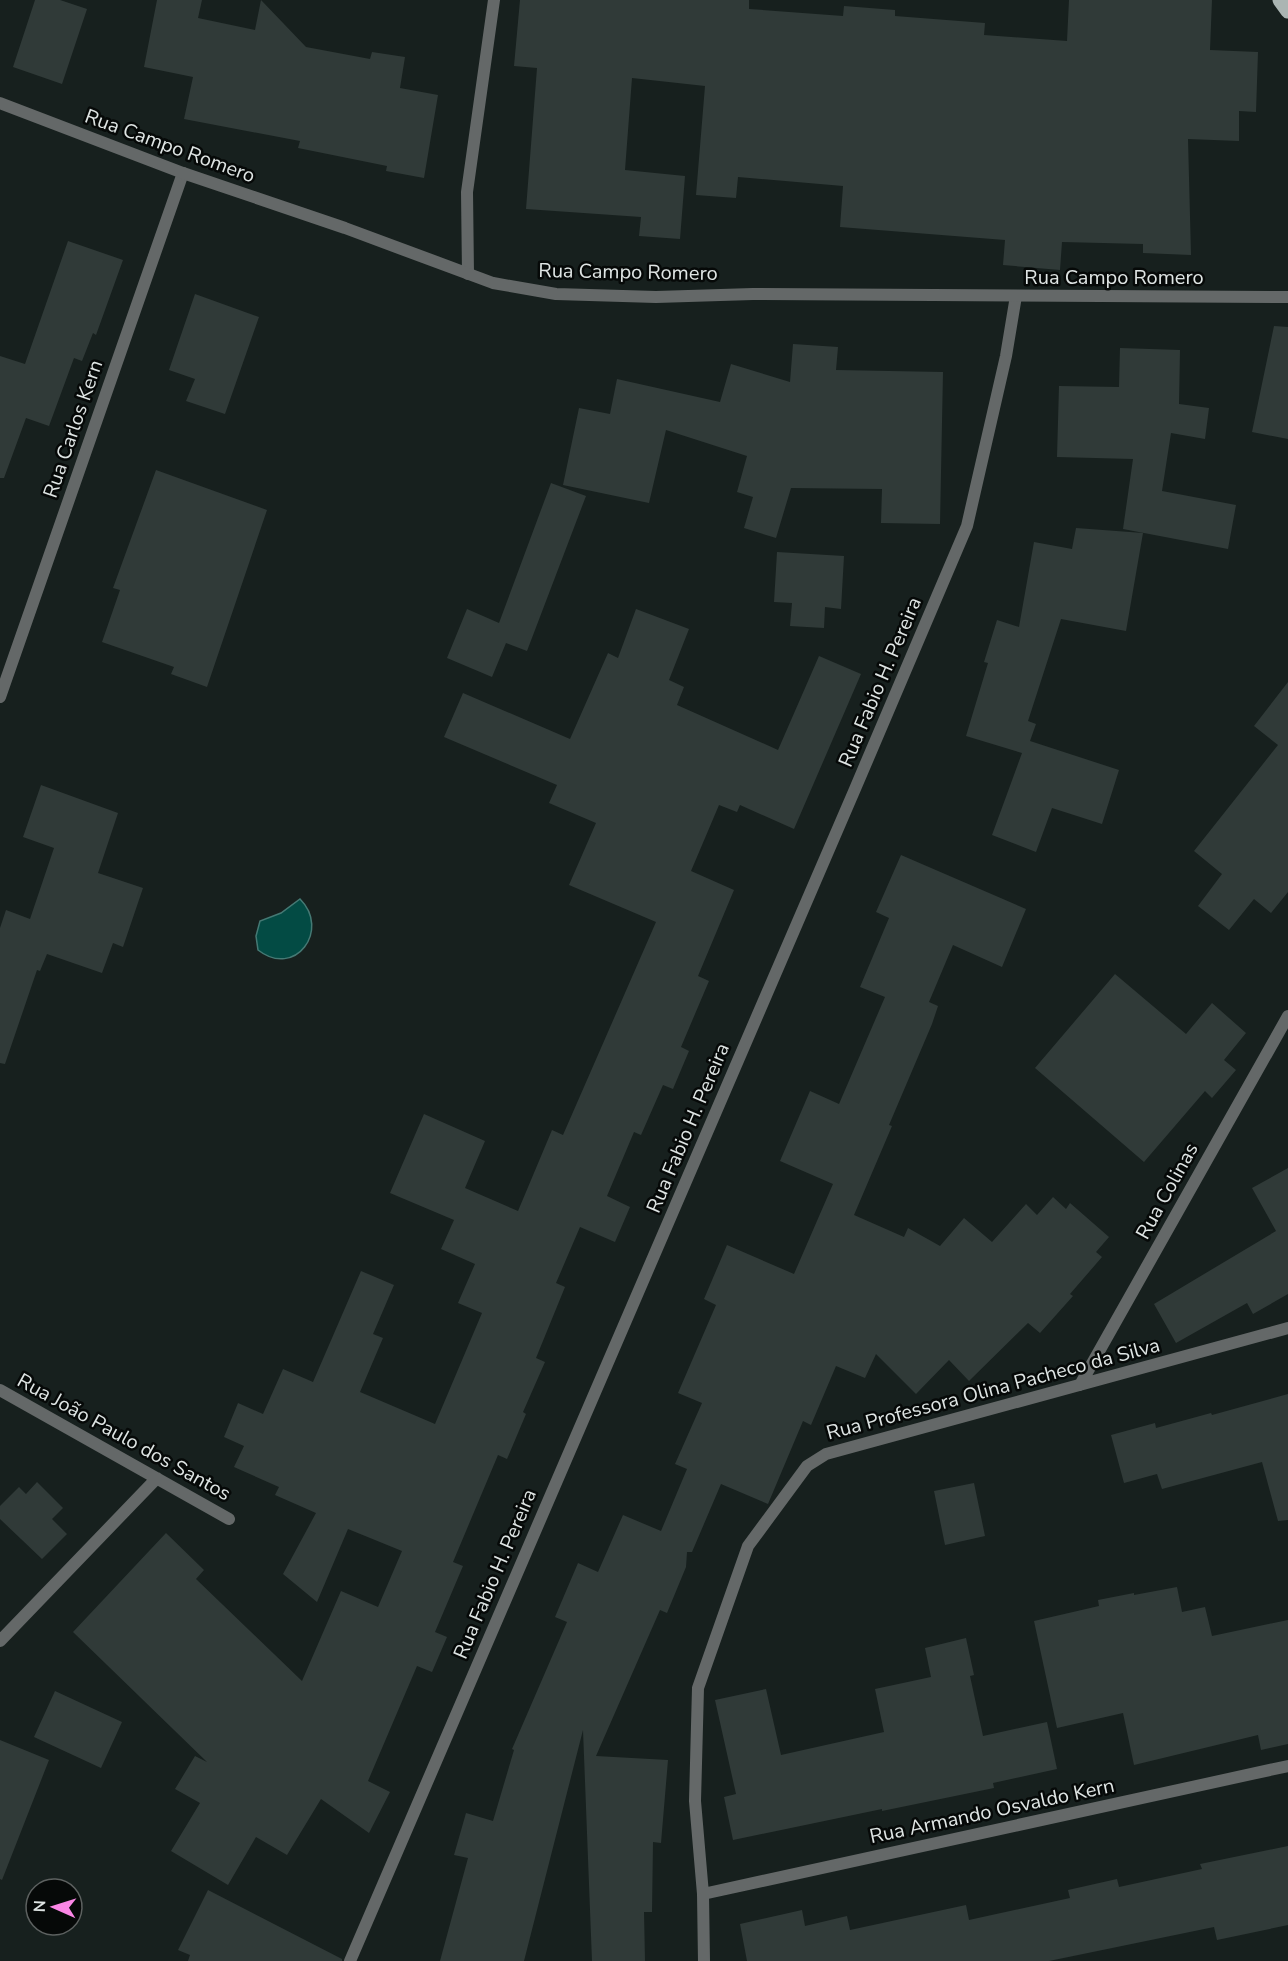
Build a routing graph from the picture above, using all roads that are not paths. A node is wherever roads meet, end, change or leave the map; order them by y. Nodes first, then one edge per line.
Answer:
1 (494, 0) edge
2 (1280, 0) edge
3 (1288, 11) edge
4 (0, 103) edge
5 (183, 173) junction
6 (468, 274) junction
7 (1016, 296) junction
8 (1288, 297) edge
9 (0, 697) edge
10 (1288, 1016) edge
11 (1288, 1328) edge
12 (1080, 1385) junction
13 (0, 1390) edge
14 (157, 1478) junction
15 (229, 1519) dead end
16 (0, 1641) edge
17 (1288, 1766) edge
18 (703, 1894) junction
19 (350, 1961) edge
20 (704, 1961) edge

1 - 6 street
2 - 3 main road
4 - 5 street, Rua Campo Romero
5 - 6 street, Rua Campo Romero
5 - 9 street, Rua Carlos Kern
6 - 7 street, Rua Campo Romero
7 - 8 street, Rua Campo Romero
7 - 19 street, Rua Fabio H. Pereira
10 - 12 street, Rua Colinas
11 - 12 street, Rua Professora Olina Pacheco da Silva
12 - 18 street, Rua Professora Olina Pacheco da Silva
13 - 14 street, Rua João Paulo dos Santos
14 - 15 street, Rua João Paulo dos Santos
14 - 16 street
17 - 18 street, Rua Armando Osvaldo Kern
18 - 20 street, Rua Professora Olina Pacheco da Silva

